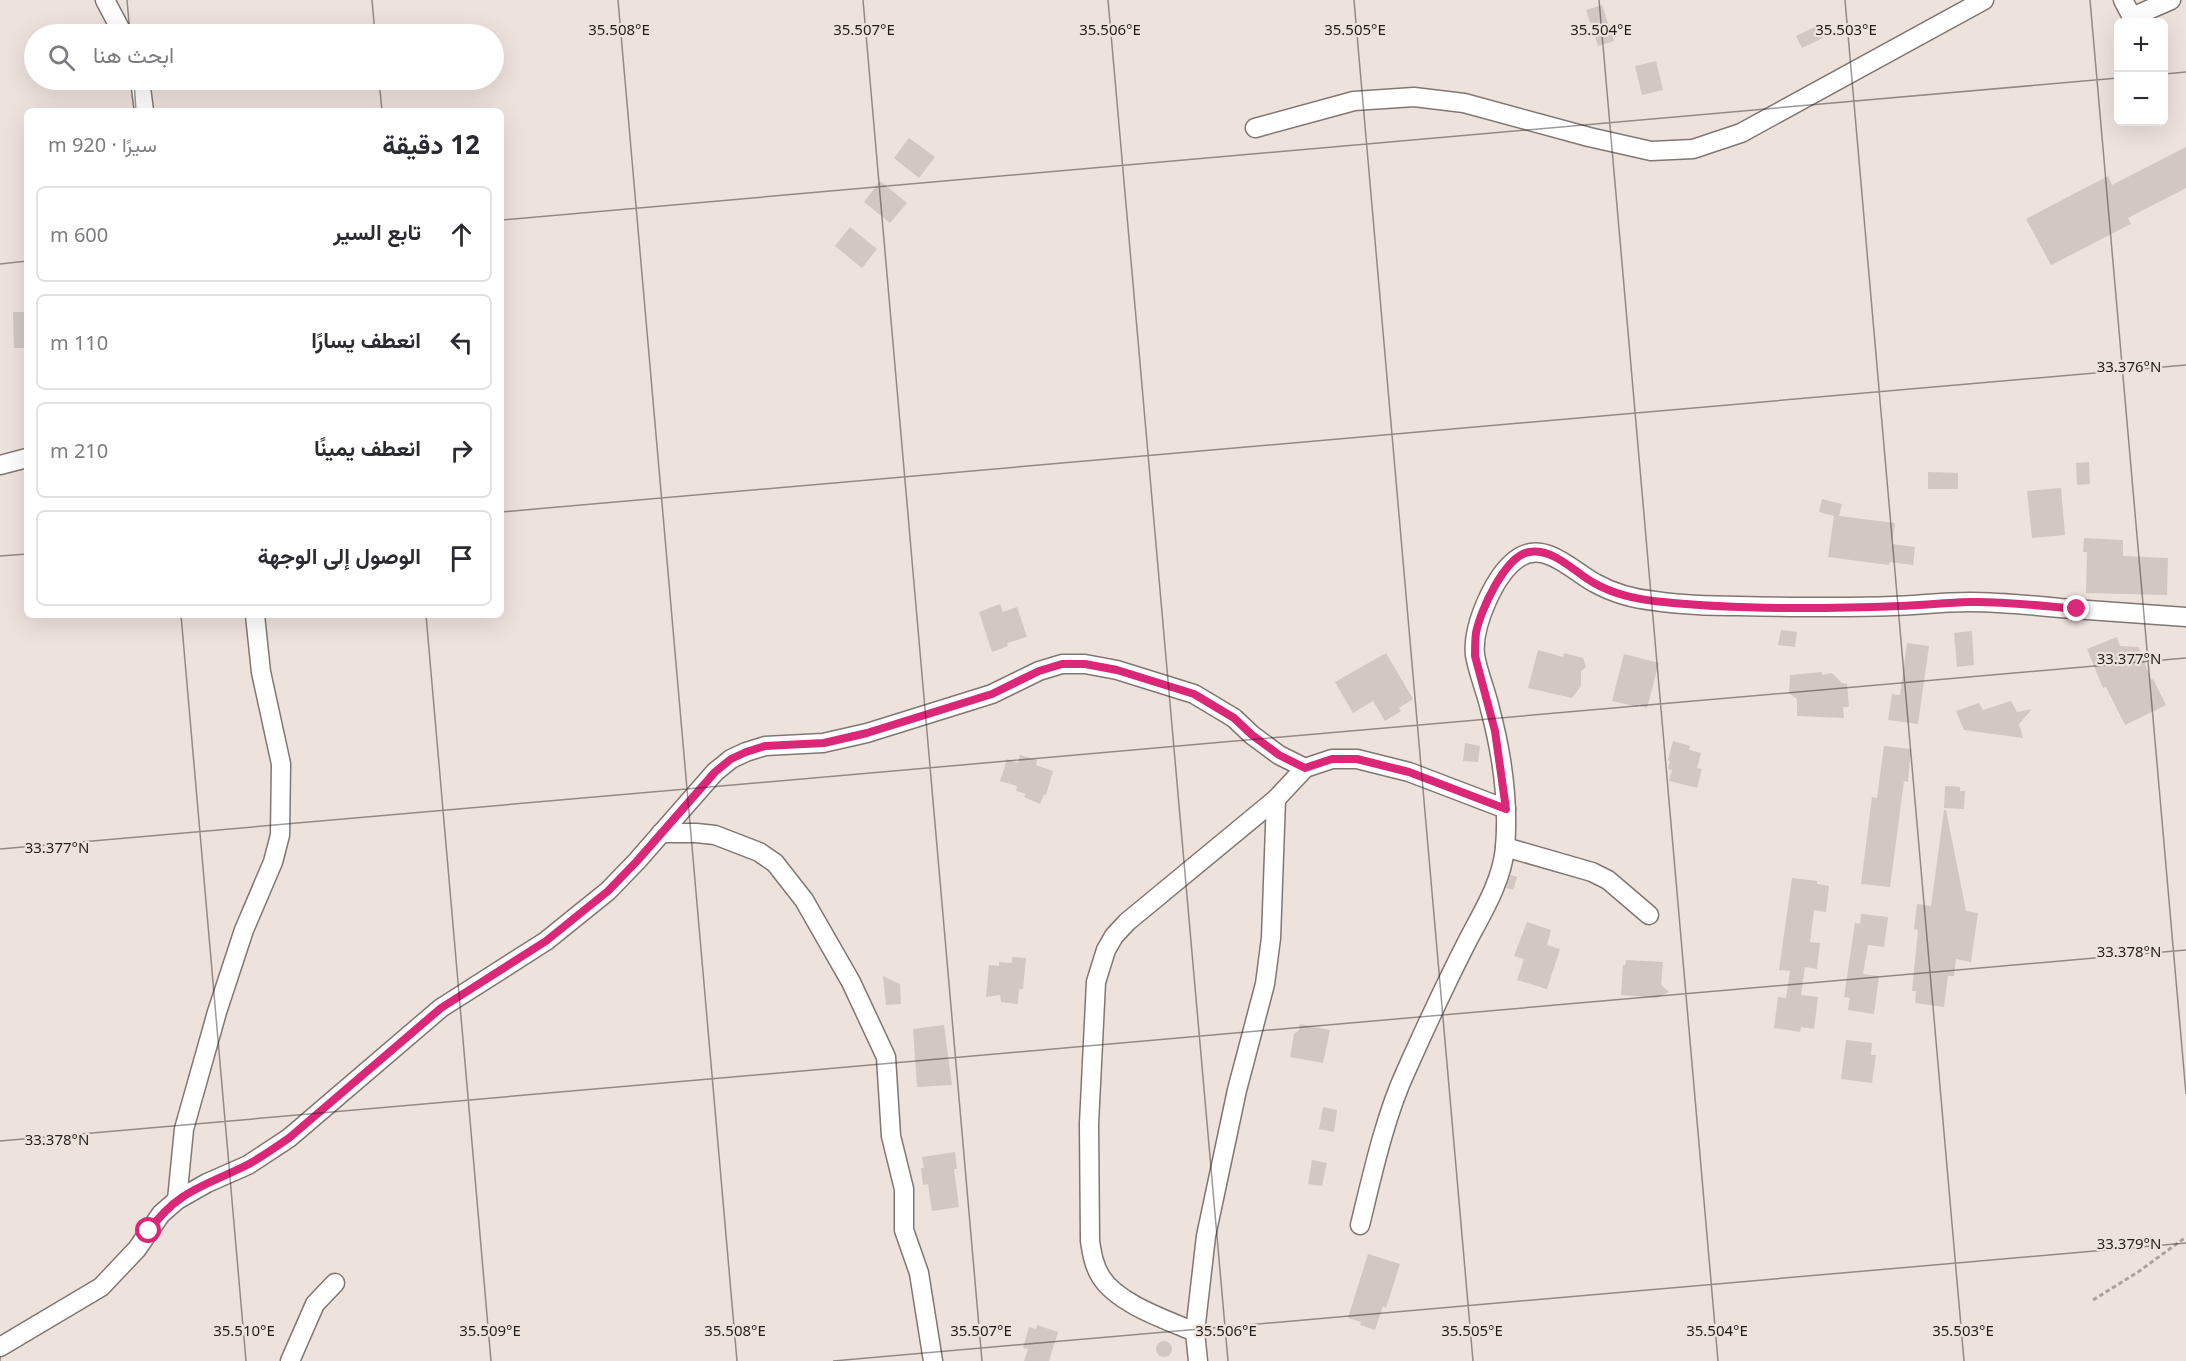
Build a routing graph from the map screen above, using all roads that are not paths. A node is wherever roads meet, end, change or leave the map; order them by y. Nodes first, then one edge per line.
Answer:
1 (105, 0) edge
2 (1984, 0) edge
3 (2123, 0) edge
4 (2171, 0) edge
5 (118, 24) edge
6 (141, 90) edge
7 (144, 108) edge
8 (1255, 128) dead end
9 (24, 459) edge
10 (0, 465) edge
11 (2186, 617) edge
12 (255, 618) edge
13 (1305, 768) junction
14 (1276, 799) junction
15 (1506, 809) junction
16 (661, 833) junction
17 (1505, 847) junction
18 (1649, 915) dead end
19 (177, 1200) junction
20 (1360, 1225) dead end
21 (335, 1283) dead end
22 (1195, 1332) junction
23 (0, 1347) edge
24 (290, 1361) edge
25 (933, 1361) edge
26 (1198, 1361) edge

1 - 5 street
2 - 8 street
3 - 4 street
6 - 7 street
9 - 10 street
11 - 15 street
12 - 19 street
13 - 14 street
13 - 15 street
13 - 16 street
14 - 22 street
14 - 22 street
15 - 17 street
16 - 19 street
16 - 25 street
17 - 18 street
17 - 20 street
19 - 23 street
21 - 24 street
22 - 26 street

